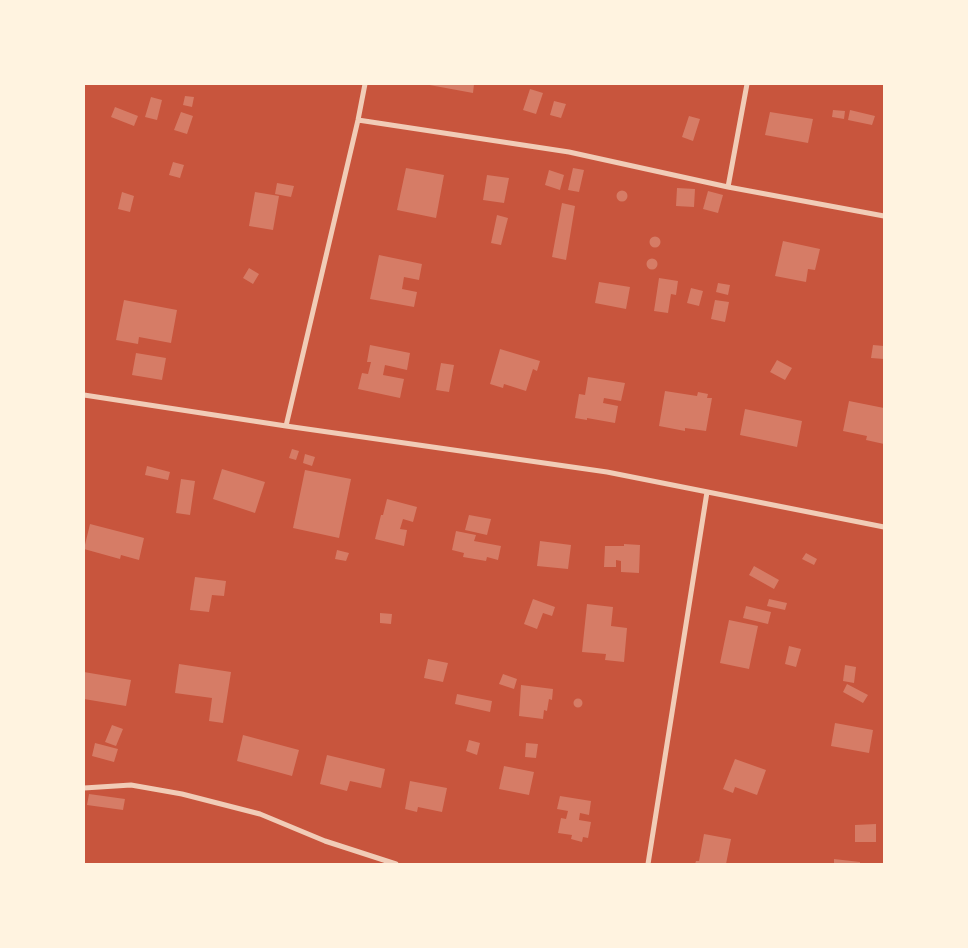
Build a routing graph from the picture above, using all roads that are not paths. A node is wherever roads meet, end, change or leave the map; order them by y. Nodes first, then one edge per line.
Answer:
1 (365, 84) edge
2 (747, 84) edge
3 (358, 120) junction
4 (728, 187) junction
5 (884, 216) edge
6 (84, 395) edge
7 (286, 426) junction
8 (707, 492) junction
9 (884, 528) edge
10 (84, 788) edge
11 (396, 864) edge
12 (648, 864) edge

1 - 3 street
2 - 4 street
3 - 4 street
3 - 7 street
4 - 5 street
6 - 7 street
7 - 8 street
8 - 9 street
8 - 12 street
10 - 11 street

